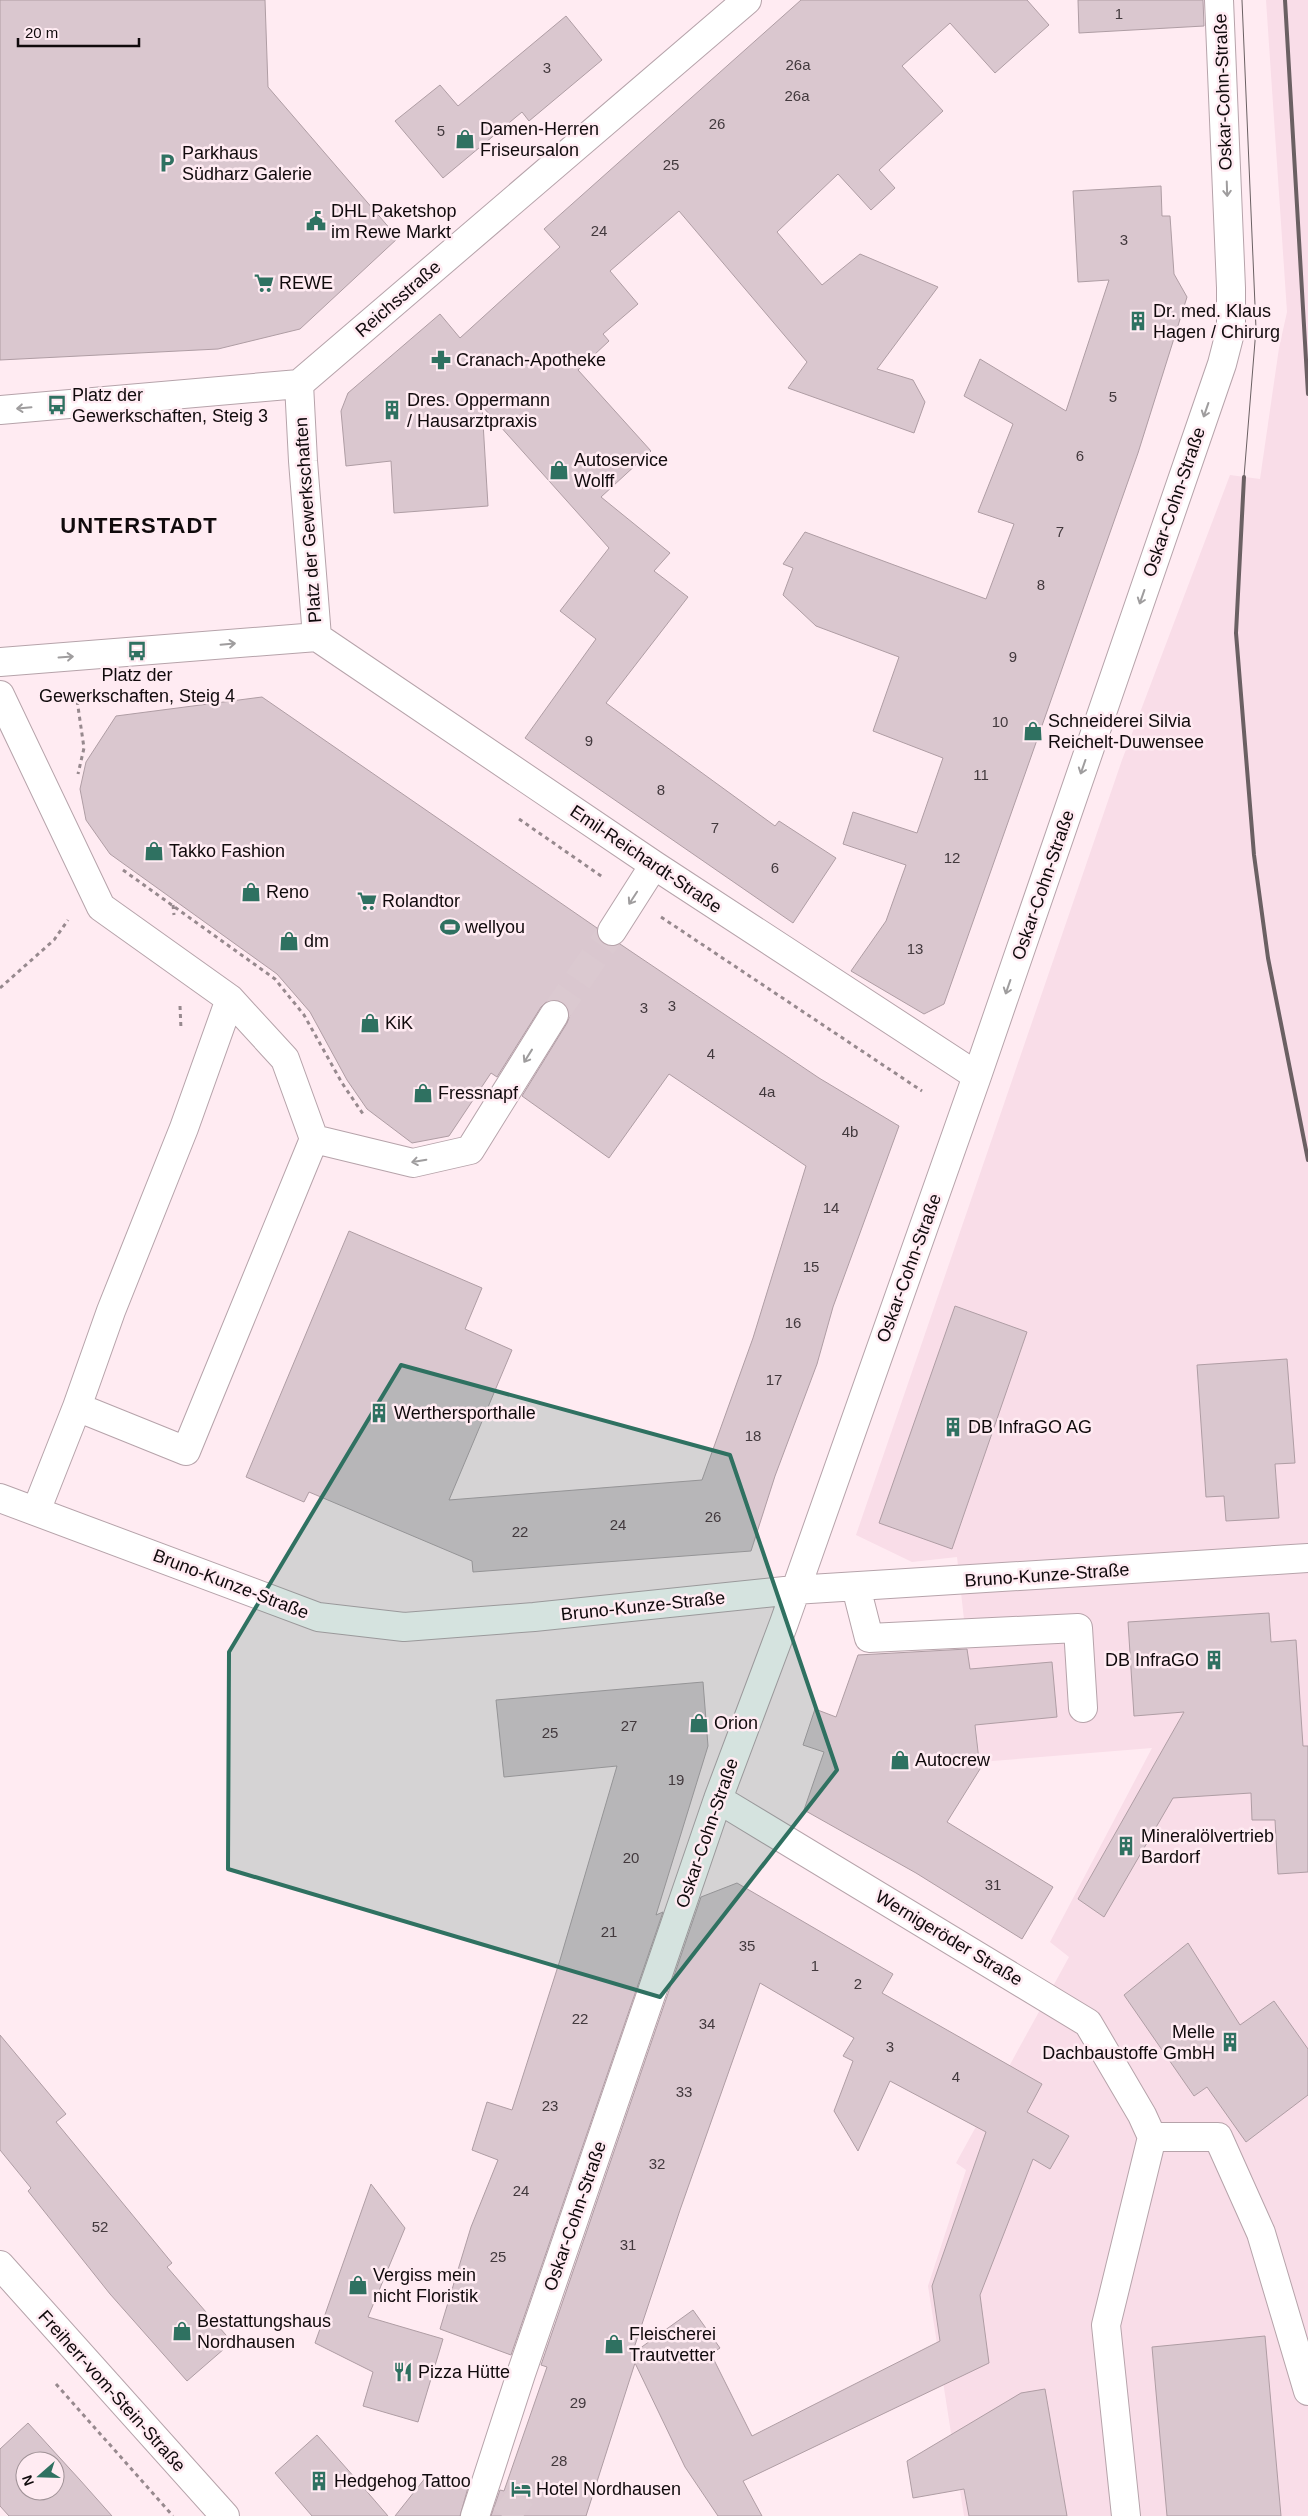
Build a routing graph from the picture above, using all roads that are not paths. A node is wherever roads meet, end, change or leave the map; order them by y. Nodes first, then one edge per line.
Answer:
1 (747, 0) edge
2 (1219, 0) edge
3 (299, 384) junction
4 (0, 410) edge
5 (317, 637) junction
6 (0, 662) edge
7 (0, 695) edge
8 (654, 865) junction
9 (612, 931) tunnel mouth
10 (230, 999) junction
11 (554, 1015) tunnel mouth
12 (977, 1076) junction
13 (314, 1139) junction
14 (77, 1407) junction
15 (0, 1498) edge
16 (36, 1511) junction
17 (1308, 1558) edge
18 (863, 1587) junction
19 (794, 1590) junction
20 (1083, 1708) dead end
21 (718, 1799) junction
22 (1147, 2126) junction
23 (0, 2265) edge
24 (1308, 2391) edge
25 (225, 2516) edge
26 (475, 2516) edge
27 (1126, 2516) edge

1 - 3 street, Reichsstraße
2 -> 12 street, Oskar-Cohn-Straße
3 -> 4 street
3 - 5 street, Platz der Gewerkschaften
6 -> 5 street, Platz der Gewerkschaften
5 - 8 street, Emil-Reichardt-Straße
7 - 10 street
8 -> 9 street
8 - 12 street, Emil-Reichardt-Straße
10 - 13 street
10 - 14 street
11 -> 13 street
12 - 19 street, Oskar-Cohn-Straße
13 - 14 street
14 - 16 street
15 - 16 street, Bruno-Kunze-Straße
16 - 19 street, Bruno-Kunze-Straße
17 - 18 street, Bruno-Kunze-Straße
18 - 19 street, Bruno-Kunze-Straße
18 - 20 street
19 - 21 street, Oskar-Cohn-Straße
21 - 22 street, Wernigeröder Straße
21 - 26 street, Oskar-Cohn-Straße
22 - 24 street
22 - 27 street
23 - 25 street, Freiherr-vom-Stein-Straße

